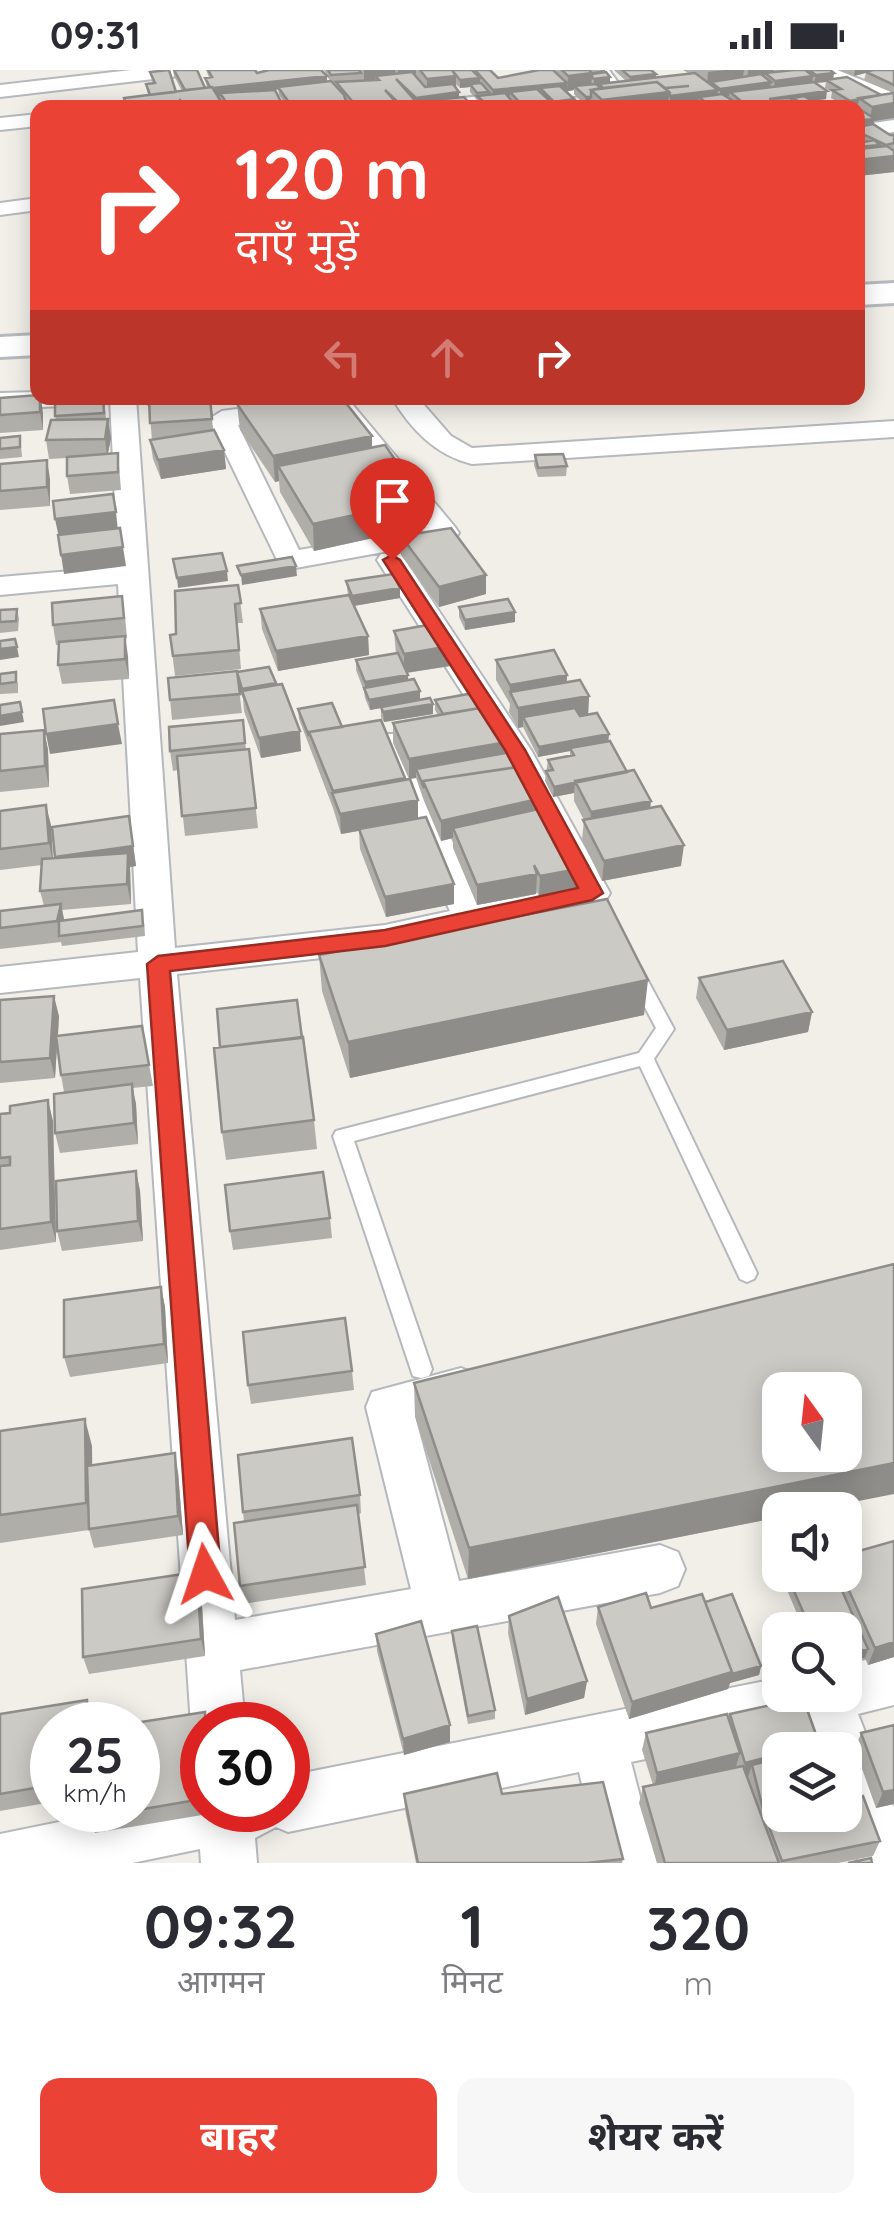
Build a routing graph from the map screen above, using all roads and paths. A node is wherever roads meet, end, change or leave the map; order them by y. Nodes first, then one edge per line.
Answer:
1 (180, 70) edge
2 (599, 70) edge
3 (820, 70) edge
4 (846, 80) junction
5 (808, 86) edge
6 (0, 92) edge
7 (494, 100) edge
8 (894, 100) edge
9 (30, 121) edge
10 (0, 124) edge
11 (894, 126) edge
12 (865, 131) edge
13 (30, 205) edge
14 (0, 209) edge
15 (894, 292) edge
16 (865, 294) edge
17 (894, 321) edge
18 (865, 323) edge
19 (30, 345) edge
20 (0, 347) edge
21 (30, 372) edge
22 (0, 374) edge
23 (30, 400) edge
24 (0, 402) edge
25 (123, 405) edge
26 (281, 405) edge
27 (340, 405) edge
28 (409, 405) edge
29 (252, 406) edge
30 (894, 429) edge
31 (392, 560) dead end
32 (135, 574) junction
33 (0, 586) edge
34 (388, 741) edge
35 (472, 919) junction
36 (622, 948) edge
37 (158, 964) junction
38 (0, 980) edge
39 (645, 1058) junction
40 (747, 1273) dead end
41 (421, 1369) dead end
42 (501, 1378) edge
43 (660, 1569) dead end
44 (442, 1609) junction
45 (212, 1650) junction
46 (894, 1679) edge
47 (862, 1687) edge
48 (216, 1702) edge
49 (762, 1708) edge
50 (832, 1712) edge
51 (599, 1741) junction
52 (310, 1800) edge
53 (190, 1832) edge
54 (0, 1862) edge
55 (629, 1863) edge
56 (887, 1863) edge

1 - 6 street
2 - 7 street
3 - 4 street
4 - 5 street
4 - 8 street
9 - 10 street
11 - 12 street
13 - 14 street
15 - 16 street
17 - 18 street
19 - 20 street
21 - 22 street
23 - 24 street
25 - 32 street
26 - 29 street
27 - 29 street
28 - 30 street
31 - 35 street
32 - 33 street
32 - 37 street
34 - 35 street
35 - 37 street
36 - 39 lane
37 - 38 street
37 - 45 street
39 - 40 lane
39 - 41 lane
42 - 44 street
43 - 44 street
44 - 45 street
45 - 48 street
46 - 47 street
49 - 51 street
50 - 56 street
51 - 52 street
51 - 55 street
53 - 54 street

